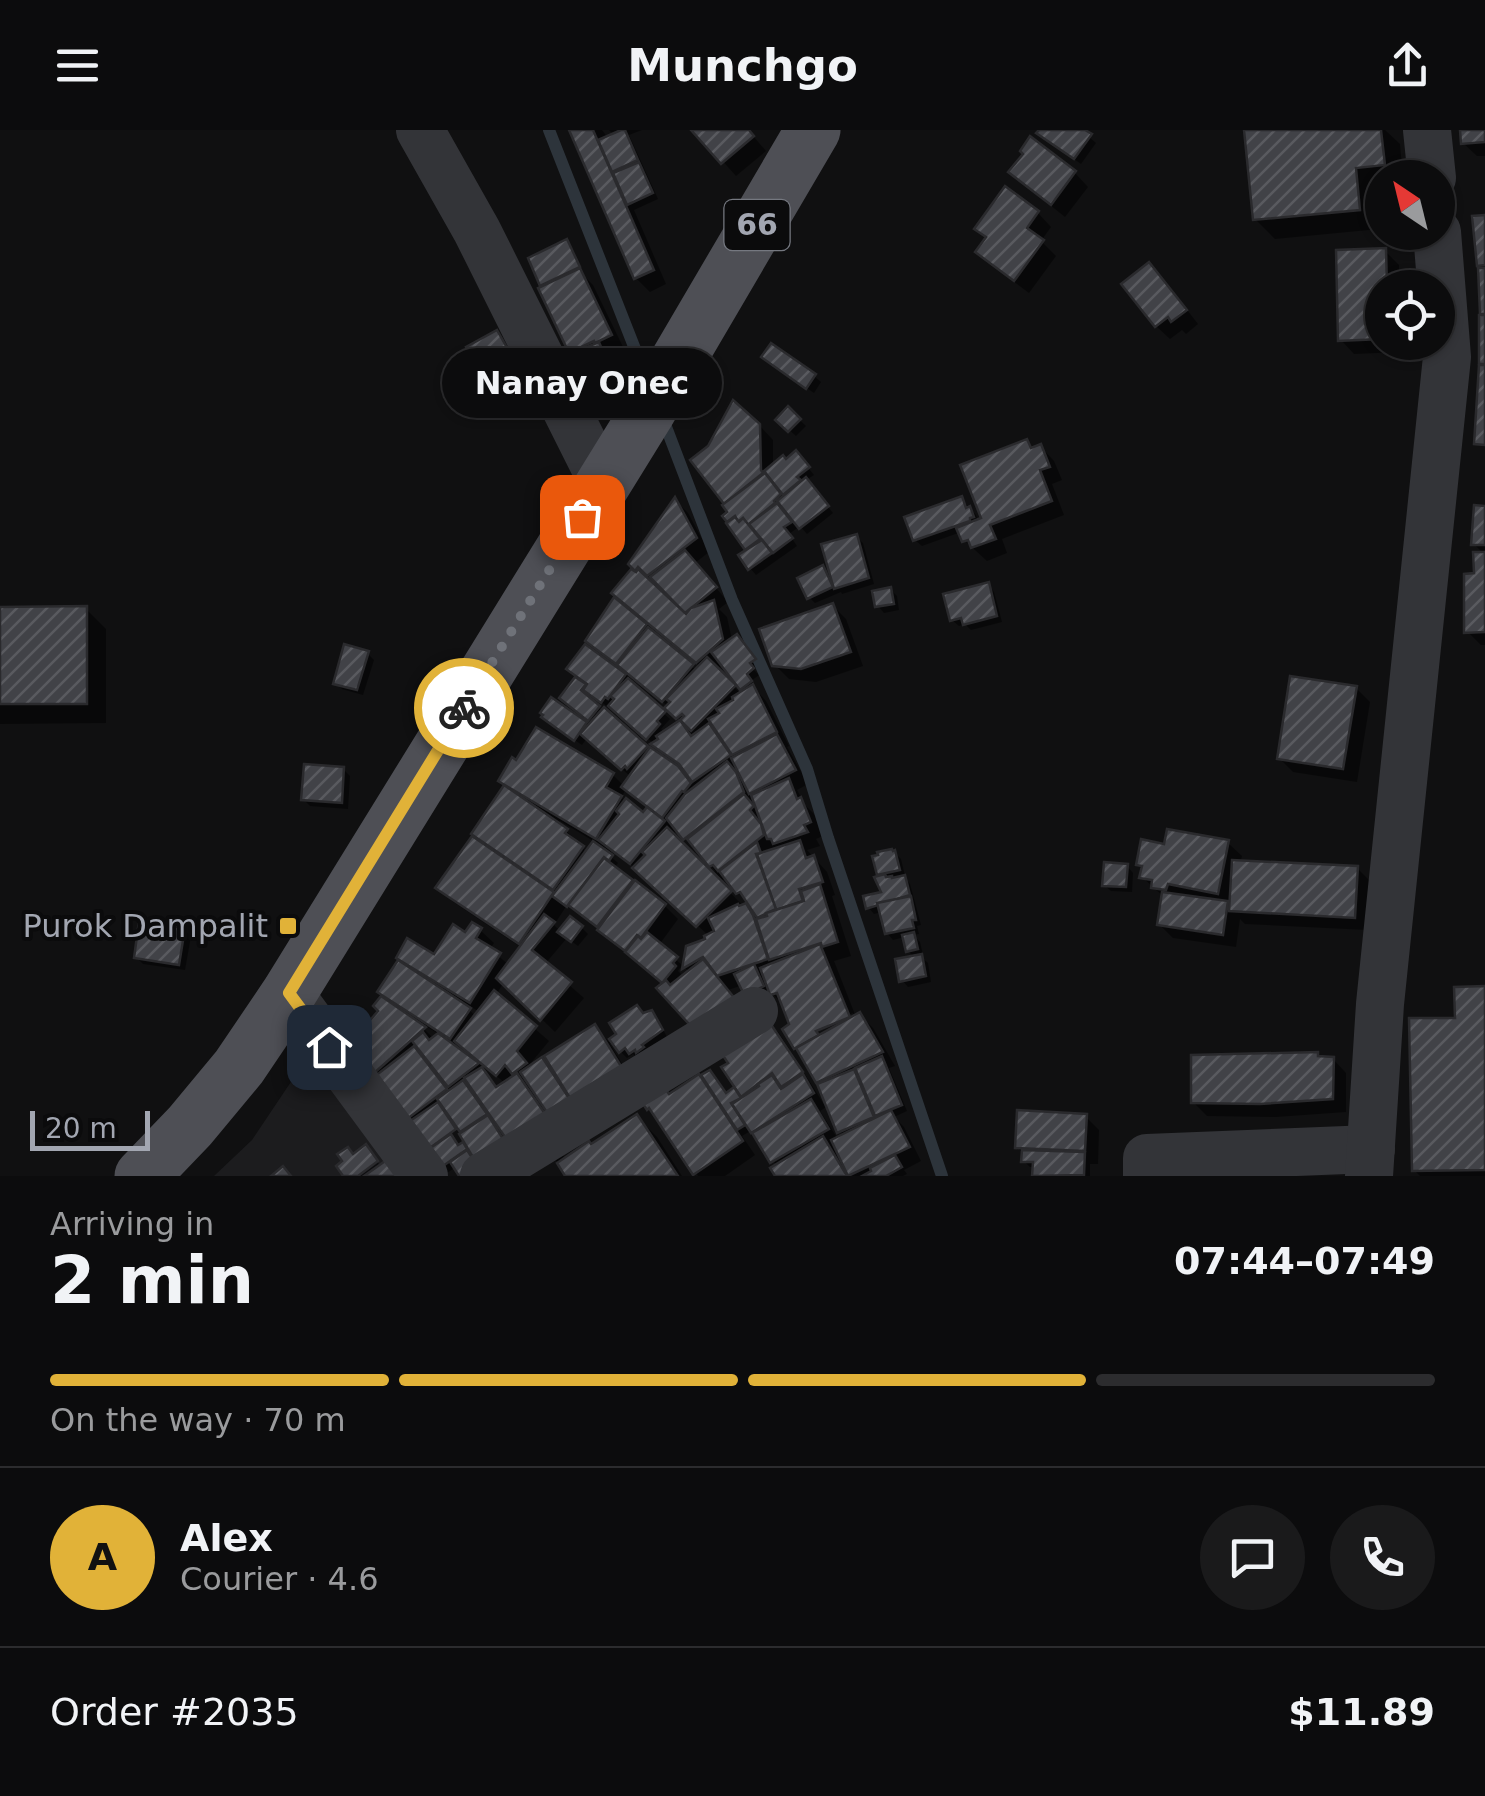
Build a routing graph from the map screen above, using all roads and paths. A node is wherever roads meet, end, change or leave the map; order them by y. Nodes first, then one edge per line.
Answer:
1 (420, 130) edge
2 (813, 130) edge
3 (1427, 130) edge
4 (1430, 160) edge
5 (1438, 250) edge
6 (603, 484) junction
7 (289, 993) junction
8 (754, 1012) dead end
9 (1370, 1162) edge
10 (142, 1176) edge
11 (424, 1176) edge
12 (484, 1176) edge
13 (1147, 1176) edge

1 - 6 street
2 - 6 main road, 66
3 - 4 street
5 - 9 street
6 - 7 main road, 66
7 - 10 main road, 66
7 - 11 street
8 - 12 street
9 - 13 street

